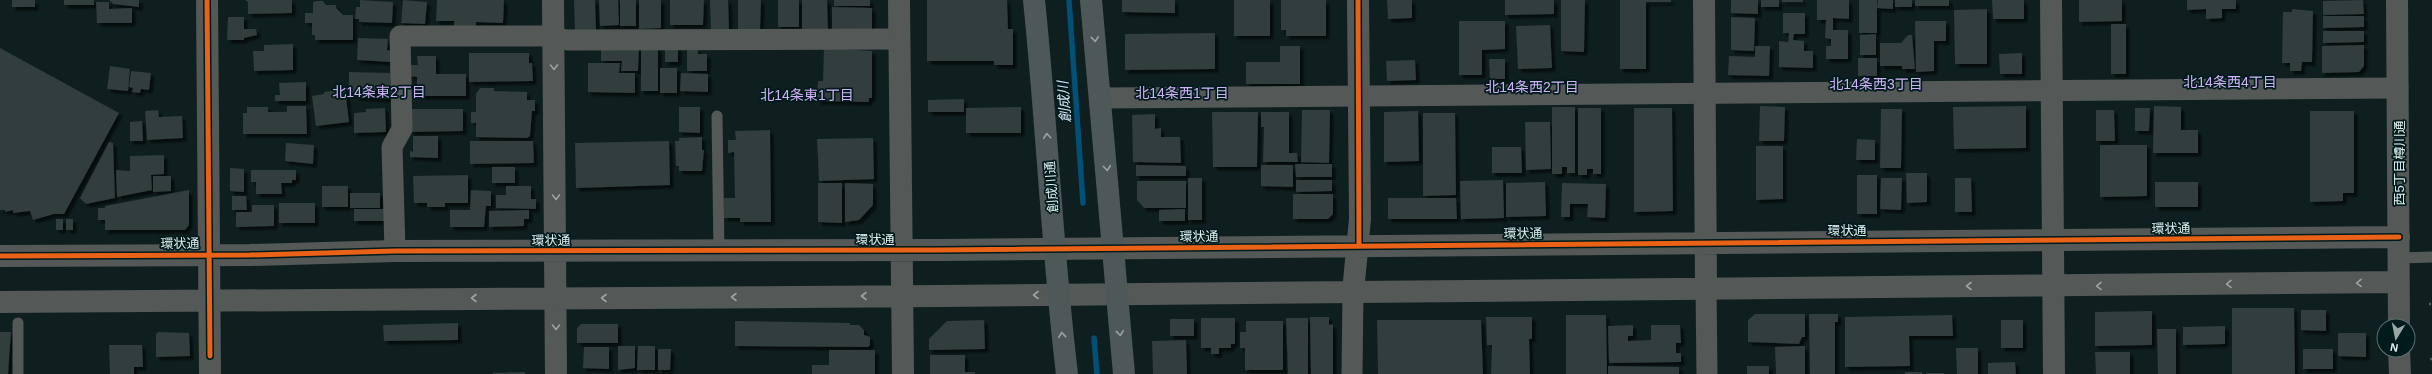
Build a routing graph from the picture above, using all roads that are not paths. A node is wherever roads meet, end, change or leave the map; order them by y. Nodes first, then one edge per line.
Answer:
1 (207, 0) edge
2 (553, 0) edge
3 (899, 0) edge
4 (1034, 0) edge
5 (1091, 0) edge
6 (1358, 0) edge
7 (1704, 0) edge
8 (2051, 0) edge
9 (2398, 0) edge
10 (554, 37) junction
11 (899, 39) junction
12 (2398, 88) junction
13 (2052, 90) junction
14 (1705, 93) junction
15 (1359, 96) junction
16 (1101, 98) junction
17 (717, 116) dead end
18 (2053, 240) junction
19 (1707, 242) junction
20 (1359, 245) junction
21 (1114, 248) junction
22 (2399, 248) junction
23 (1054, 249) junction
24 (555, 250) junction
25 (902, 250) junction
26 (395, 251) junction
27 (719, 251) junction
28 (209, 254) junction
29 (0, 256) edge
30 (2432, 257) edge
31 (2398, 282) junction
32 (2053, 286) junction
33 (1706, 288) junction
34 (1353, 292) junction
35 (1117, 294) junction
36 (1058, 295) junction
37 (903, 297) junction
38 (556, 299) junction
39 (209, 300) junction
40 (0, 302) edge
41 (2399, 318) edge
42 (18, 323) dead end
43 (2399, 358) edge
44 (18, 374) edge
45 (210, 374) edge
46 (556, 374) edge
47 (904, 374) edge
48 (1066, 374) edge
49 (1124, 374) edge
50 (1352, 374) edge
51 (1707, 374) edge
52 (2054, 374) edge
53 (2400, 374) edge

1 - 28 street
2 - 10 street
3 - 11 street
23 -> 4 highway, 創成川通
5 -> 16 highway
6 - 15 street
7 - 14 street
8 - 13 street
9 - 12 street, 西5丁目樽川通
10 - 11 street
10 -> 24 street
10 - 26 street
11 - 25 street
12 - 13 street
12 - 22 street, 西5丁目樽川通
13 - 14 street
13 - 18 street
14 - 15 street
14 - 19 street
15 - 16 street
15 - 20 street
16 -> 21 highway
17 - 27 lane
18 - 19 street, 環状通
18 - 22 street, 環状通
18 - 32 street
19 - 20 street, 環状通
19 - 33 street
20 - 21 street, 環状通
20 - 34 street
21 - 23 street, 環状通
21 - 35 highway
22 - 30 lane
22 - 31 street, 西5丁目樽川通
23 - 25 street, 環状通
23 - 36 highway, 創成川通
24 - 26 street, 環状通
24 - 27 street, 環状通
24 - 38 street
25 - 27 street, 環状通
25 - 37 street
26 - 28 street, 環状通
28 - 29 street, 環状通
28 - 39 street
31 -> 32 street
31 - 41 street, 西5丁目樽川通
32 -> 33 street
32 - 52 street
33 - 34 street
33 - 51 street
34 - 35 street
34 - 50 street
35 - 36 street
35 -> 49 highway
36 -> 37 street
48 -> 36 highway, 創成川通
37 -> 38 street
37 - 47 street
38 -> 39 street
38 -> 46 street
39 - 40 street
39 - 45 street
42 - 44 lane
43 - 53 street

